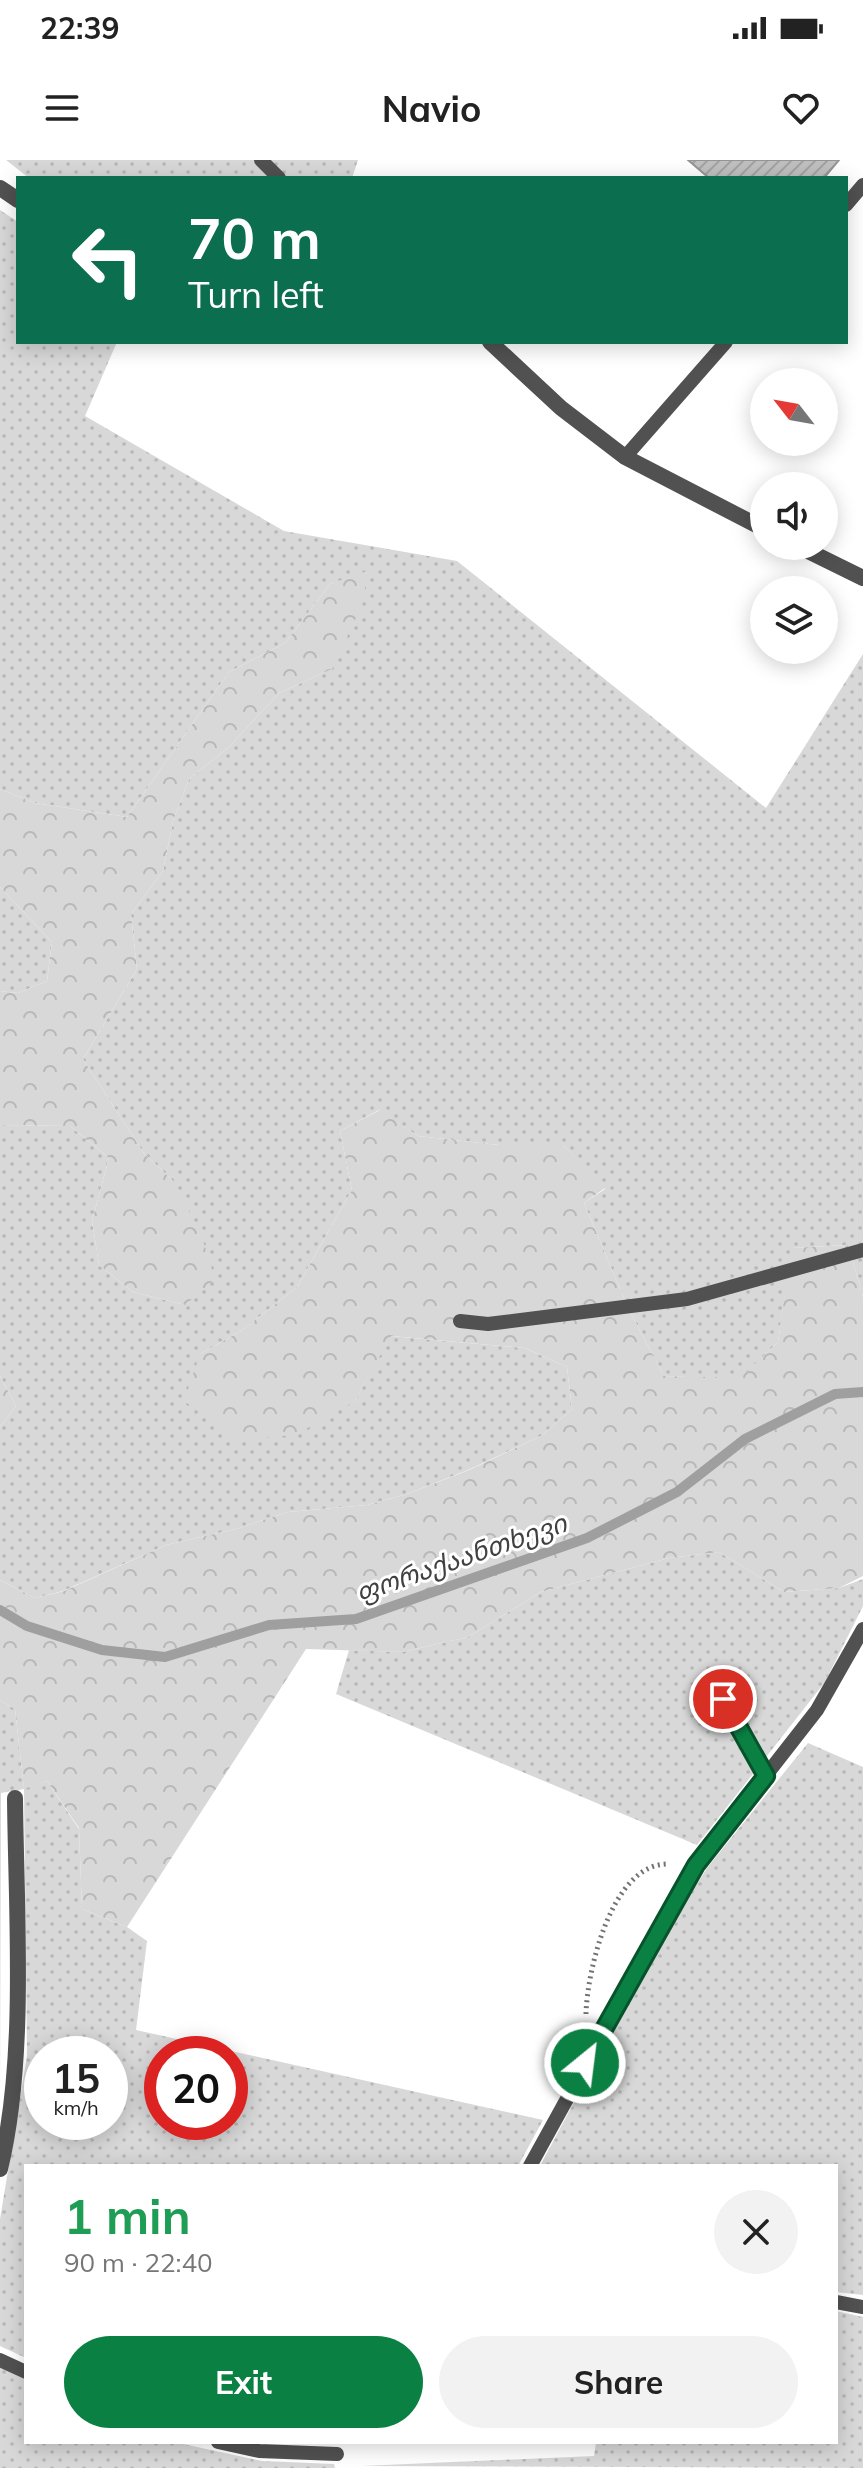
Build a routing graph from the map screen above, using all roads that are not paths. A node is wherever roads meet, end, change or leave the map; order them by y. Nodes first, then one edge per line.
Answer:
1 (261, 160) edge
2 (277, 176) edge
3 (863, 185) edge
4 (848, 203) edge
5 (492, 344) edge
6 (724, 344) edge
7 (625, 457) junction
8 (750, 522) edge
9 (826, 560) edge
10 (863, 578) edge
11 (863, 1250) edge
12 (460, 1321) dead end
13 (863, 1629) edge
14 (723, 1699) dead end
15 (766, 1776) junction
16 (15, 1798) dead end
17 (531, 2164) edge
18 (0, 2169) edge
19 (838, 2302) edge
20 (863, 2307) edge
21 (0, 2360) edge
22 (24, 2371) edge
23 (227, 2444) edge
24 (342, 2455) edge

1 - 2 lane
3 - 4 lane
5 - 7 street
6 - 7 lane
7 - 8 street
9 - 10 street
11 - 12 lane
13 - 15 lane
14 - 15 lane
15 - 17 lane
16 - 18 street
19 - 20 lane
21 - 22 lane
23 - 24 lane

